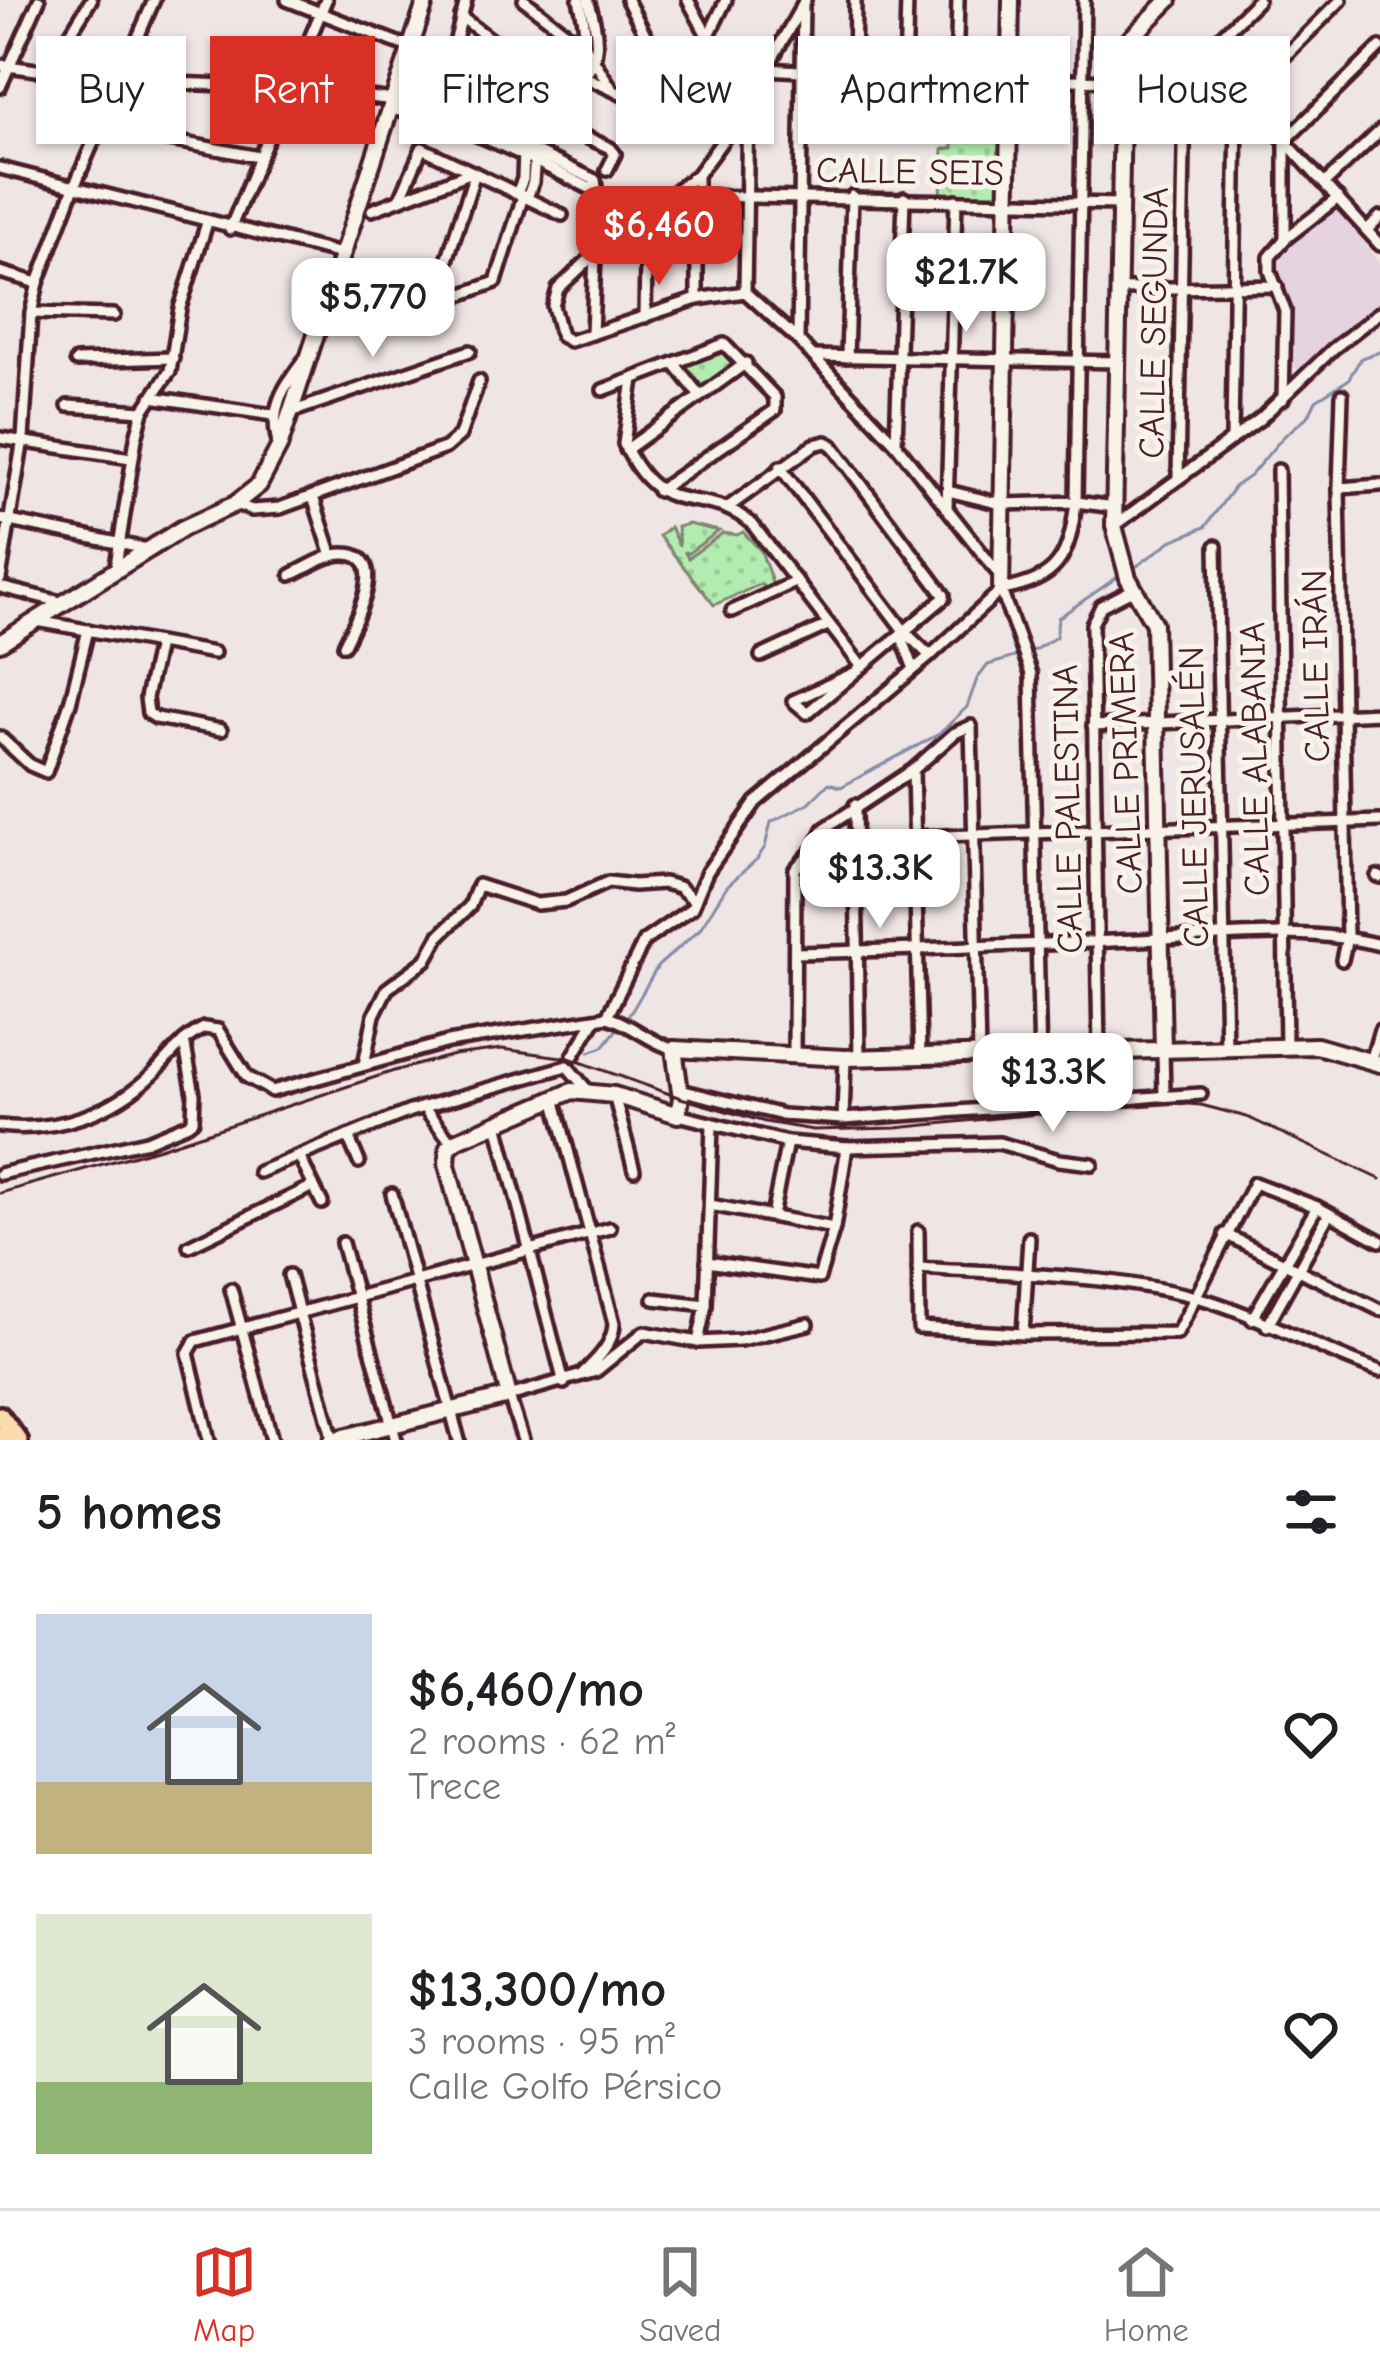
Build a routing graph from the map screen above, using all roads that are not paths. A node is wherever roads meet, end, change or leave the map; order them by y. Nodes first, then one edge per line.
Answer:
1 (39, 0) edge
2 (91, 0) edge
3 (154, 0) edge
4 (287, 0) edge
5 (326, 0) edge
6 (426, 0) edge
7 (466, 0) edge
8 (524, 0) edge
9 (583, 0) edge
10 (627, 0) edge
11 (688, 0) edge
12 (726, 0) edge
13 (855, 0) edge
14 (907, 0) edge
15 (958, 0) edge
16 (1011, 0) edge
17 (1084, 0) edge
18 (1169, 0) edge
19 (1258, 0) edge
20 (1341, 0) edge
21 (804, 2) edge
22 (320, 13) junction
23 (461, 16) junction
24 (69, 36) edge
25 (138, 36) edge
26 (309, 36) edge
27 (414, 36) edge
28 (456, 36) edge
29 (486, 36) edge
30 (570, 36) edge
31 (588, 36) edge
32 (646, 36) edge
33 (804, 36) edge
34 (855, 36) edge
35 (906, 36) edge
36 (957, 36) edge
37 (1011, 36) edge
38 (1133, 36) edge
39 (1222, 36) edge
40 (399, 44) edge
41 (1380, 47) edge
42 (1290, 52) edge
43 (592, 55) edge
44 (774, 55) edge
45 (4, 66) edge
46 (36, 71) edge
47 (592, 80) edge
48 (1070, 80) edge
49 (1082, 80) junction
50 (1094, 80) edge
51 (399, 84) edge
52 (0, 86) edge
53 (612, 89) junction
54 (616, 91) edge
55 (375, 99) edge
56 (394, 101) junction
57 (399, 103) edge
58 (1380, 131) edge
59 (1290, 137) edge
60 (592, 140) edge
61 (186, 143) edge
62 (93, 144) edge
63 (264, 144) edge
64 (510, 144) edge
65 (719, 144) edge
66 (748, 144) edge
67 (802, 144) edge
68 (1009, 144) edge
69 (1122, 144) edge
70 (1184, 144) edge
71 (1235, 144) edge
72 (1286, 144) edge
73 (1289, 144) edge
74 (529, 153) junction
75 (259, 157) junction
76 (0, 168) edge
77 (607, 170) dead end
78 (474, 172) junction
79 (697, 175) junction
80 (1325, 183) junction
81 (74, 187) junction
82 (522, 196) junction
83 (698, 196) junction
84 (801, 196) junction
85 (852, 196) junction
86 (749, 197) junction
87 (1338, 198) junction
88 (400, 199) junction
89 (904, 199) junction
90 (956, 200) junction
91 (1008, 201) junction
92 (1081, 204) junction
93 (1121, 204) junction
94 (647, 208) junction
95 (372, 210) dead end
96 (562, 215) dead end
97 (1380, 218) edge
98 (207, 223) junction
99 (230, 229) junction
100 (1366, 230) junction
101 (1285, 239) junction
102 (1380, 245) edge
103 (341, 254) junction
104 (595, 254) junction
105 (0, 272) edge
106 (38, 283) junction
107 (1233, 286) junction
108 (1276, 286) junction
109 (1180, 287) junction
110 (1121, 289) junction
111 (745, 292) junction
112 (697, 299) junction
113 (433, 304) junction
114 (413, 312) dead end
115 (1380, 312) edge
116 (31, 313) junction
117 (114, 316) dead end
118 (645, 317) junction
119 (592, 334) junction
120 (797, 340) junction
121 (470, 351) dead end
122 (311, 352) junction
123 (813, 356) junction
124 (847, 357) junction
125 (173, 358) junction
126 (900, 358) junction
127 (950, 358) junction
128 (1005, 358) junction
129 (76, 361) dead end
130 (1077, 361) junction
131 (1118, 362) junction
132 (674, 363) junction
133 (746, 363) junction
134 (633, 380) junction
135 (479, 381) dead end
136 (603, 390) dead end
137 (1342, 395) dead end
138 (700, 396) junction
139 (151, 397) junction
140 (1283, 399) junction
141 (68, 406) dead end
142 (143, 411) junction
143 (291, 412) junction
144 (273, 415) junction
145 (1232, 437) junction
146 (0, 438) edge
147 (23, 440) junction
148 (896, 444) junction
149 (279, 447) junction
150 (626, 450) junction
151 (131, 458) junction
152 (780, 467) junction
153 (1278, 470) dead end
154 (1178, 478) junction
155 (1380, 484) edge
156 (1339, 488) junction
157 (658, 491) junction
158 (948, 491) junction
159 (313, 497) junction
160 (1076, 502) junction
161 (235, 504) junction
162 (1001, 504) junction
163 (1114, 507) junction
164 (727, 508) junction
165 (947, 509) junction
166 (4, 520) edge
167 (1114, 526) junction
168 (120, 542) junction
169 (1216, 546) dead end
170 (152, 550) junction
171 (332, 556) junction
172 (116, 572) junction
173 (291, 575) dead end
174 (797, 581) junction
175 (0, 583) edge
176 (1131, 583) junction
177 (1001, 584) junction
178 (65, 603) junction
179 (732, 611) dead end
180 (37, 621) junction
181 (828, 625) junction
182 (88, 630) junction
183 (902, 630) junction
184 (0, 643) edge
185 (158, 644) junction
186 (344, 645) dead end
187 (214, 653) dead end
188 (761, 656) dead end
189 (930, 656) junction
190 (914, 669) junction
191 (859, 670) junction
192 (1380, 713) edge
193 (1346, 714) junction
194 (1282, 717) junction
195 (1220, 718) junction
196 (1156, 722) junction
197 (1093, 726) junction
198 (221, 730) dead end
199 (0, 737) edge
200 (913, 770) junction
201 (855, 805) junction
202 (1380, 821) edge
203 (1346, 822) junction
204 (1283, 824) junction
205 (1223, 827) junction
206 (1160, 830) junction
207 (1096, 832) junction
208 (1035, 834) junction
209 (974, 836) junction
210 (915, 837) junction
211 (695, 902) junction
212 (1285, 935) junction
213 (1223, 936) junction
214 (1347, 937) junction
215 (1162, 939) junction
216 (1097, 941) junction
217 (1380, 945) edge
218 (1037, 946) junction
219 (977, 948) junction
220 (857, 952) junction
221 (917, 952) junction
222 (795, 953) junction
223 (1342, 960) dead end
224 (612, 1018) junction
225 (595, 1020) junction
226 (1380, 1030) edge
227 (184, 1041) junction
228 (674, 1048) junction
229 (1226, 1048) junction
230 (1286, 1048) junction
231 (1163, 1051) junction
232 (1100, 1052) junction
233 (1041, 1053) junction
234 (979, 1054) junction
235 (920, 1056) junction
236 (794, 1057) junction
237 (852, 1058) junction
238 (570, 1061) junction
239 (1375, 1062) edge
240 (364, 1065) junction
241 (680, 1090) junction
242 (588, 1091) junction
243 (1164, 1094) junction
244 (1201, 1094) dead end
245 (614, 1095) junction
246 (554, 1098) junction
247 (423, 1107) junction
248 (1041, 1107) junction
249 (678, 1115) junction
250 (843, 1119) junction
251 (497, 1124) junction
252 (712, 1125) junction
253 (0, 1126) edge
254 (348, 1136) junction
255 (787, 1142) junction
256 (452, 1143) junction
257 (847, 1147) junction
258 (299, 1156) junction
259 (359, 1162) dead end
260 (1092, 1164) dead end
261 (634, 1170) dead end
262 (259, 1172) dead end
263 (0, 1174) edge
264 (313, 1186) junction
265 (392, 1194) dead end
266 (322, 1203) dead end
267 (710, 1205) junction
268 (1317, 1207) junction
269 (1329, 1214) junction
270 (772, 1216) junction
271 (610, 1228) dead end
272 (834, 1228) junction
273 (919, 1231) dead end
274 (590, 1233) junction
275 (1225, 1234) junction
276 (1029, 1238) dead end
277 (1380, 1241) edge
278 (341, 1243) dead end
279 (189, 1246) dead end
280 (531, 1248) junction
281 (707, 1262) junction
282 (1284, 1262) junction
283 (476, 1264) junction
284 (918, 1268) junction
285 (1298, 1270) junction
286 (289, 1275) dead end
287 (1025, 1275) junction
288 (418, 1279) junction
289 (231, 1288) dead end
290 (358, 1297) junction
291 (1195, 1297) junction
292 (654, 1299) dead end
293 (706, 1305) junction
294 (1380, 1310) edge
295 (299, 1312) junction
296 (1252, 1319) junction
297 (808, 1324) dead end
298 (1267, 1326) junction
299 (240, 1327) junction
300 (1023, 1334) junction
301 (698, 1342) junction
302 (1380, 1371) edge
303 (577, 1378) junction
304 (564, 1383) junction
305 (509, 1396) junction
306 (450, 1409) junction
307 (0, 1415) edge
308 (393, 1432) edge
309 (10, 1438) edge
310 (209, 1440) edge
311 (272, 1440) edge
312 (332, 1440) edge
313 (459, 1440) edge
314 (523, 1440) edge

1 - 45 street
2 - 24 street
3 - 25 street
4 - 22 street
5 - 22 street
6 - 27 street
7 - 23 street
8 - 30 street
9 - 31 street
10 - 32 street
11 - 12 street
13 - 34 street
14 - 35 street
15 - 36 street
16 - 37 street
17 - 49 street
18 - 38 street
19 - 39 street
20 - 42 street
21 - 33 street
21 - 44 street
22 - 26 street
22 - 40 street
23 - 28 street
23 - 29 street
41 - 59 street
43 - 53 street
45 - 46 street
45 - 52 street
47 - 53 street
48 - 49 street
49 - 50 street
49 - 92 street
51 - 56 street
53 - 54 street
55 - 56 street
56 - 57 street
56 - 103 street
58 - 80 street
60 - 77 street
61 - 75 street
62 - 81 street
63 - 75 street
64 - 74 street
65 - 79 street
66 - 86 street
67 - 84 street
68 - 91 street
69 - 93 street, CALLE PRIMERA
70 - 109 street, CALLE SEGUNDA
71 - 107 street
72 - 101 street
73 - 80 street
74 - 74 street
74 - 82 street
75 - 99 street
76 - 81 street
78 - 82 street
78 - 88 street
78 - 88 street
78 - 113 street
79 - 83 street
79 - 94 street
80 - 87 street
81 - 98 street
81 - 106 street
82 - 96 street
82 - 113 street
83 - 86 street, CALLE SEIS
83 - 112 street
84 - 85 street, CALLE SEIS
84 - 86 street, CALLE SEIS
84 - 120 street
85 - 89 street, CALLE SEIS
85 - 124 street
86 - 111 street
87 - 100 street
87 - 101 street
88 - 95 street
89 - 90 street, CALLE SEIS
89 - 126 street
90 - 91 street, CALLE SEIS
90 - 127 street
91 - 92 street, CALLE SEIS
91 - 128 street
92 - 93 street, CALLE SEIS
92 - 130 street
93 - 110 street, CALLE PRIMERA
94 - 104 street
94 - 118 street
97 - 100 street
98 - 99 street
98 - 125 street
99 - 103 street
100 - 102 street
101 - 108 street
103 - 122 street
104 - 119 street
104 - 119 street
105 - 106 street
106 - 116 street
107 - 108 street
107 - 109 street
107 - 145 street
108 - 140 street
109 - 110 street
109 - 154 street, CALLE SEGUNDA
110 - 131 street, CALLE PRIMERA
111 - 112 street
111 - 120 street
112 - 118 street
113 - 114 street
115 - 140 street
116 - 117 street
116 - 147 street
118 - 119 street
120 - 123 street
121 - 143 street
122 - 143 street
122 - 144 street
123 - 124 street
123 - 148 street
124 - 126 street
125 - 129 street
125 - 139 street
126 - 127 street
126 - 148 street
127 - 128 street
127 - 158 street
128 - 130 street
128 - 162 street
130 - 131 street
130 - 160 street
131 - 163 street, CALLE PRIMERA
132 - 133 street
132 - 134 street
132 - 138 street
133 - 138 street
133 - 157 street
134 - 136 street
134 - 150 street
135 - 159 street
137 - 156 street, CALLE IRÁN
138 - 150 street
139 - 142 street
139 - 144 street
140 - 145 street
141 - 142 street
142 - 151 street
143 - 149 street
144 - 149 street
145 - 154 street
146 - 147 street
147 - 151 street
147 - 166 street
148 - 165 street
149 - 161 street
150 - 157 street
151 - 168 street
152 - 164 street
152 - 183 street
152 - 183 street
153 - 194 street, CALLE ALABANIA
154 - 167 street
155 - 156 street
156 - 193 street, CALLE IRÁN
157 - 164 street
158 - 162 street
158 - 165 street
159 - 161 street
159 - 171 street
160 - 162 street
160 - 163 street
160 - 177 street
161 - 170 street
162 - 177 street
163 - 167 street, CALLE PRIMERA
164 - 174 street
165 - 177 street
166 - 168 street
166 - 175 street
167 - 176 street, CALLE PRIMERA
168 - 170 street
168 - 172 street
169 - 195 street, CALLE JERUSALÉN
170 - 172 street
171 - 173 street
171 - 186 street
172 - 178 street
174 - 179 street
174 - 181 street
175 - 178 street
176 - 196 street, CALLE PRIMERA
176 - 197 street, CALLE PALESTINA
177 - 189 street
177 - 208 street
178 - 180 street
180 - 182 street
180 - 184 street
181 - 188 street
181 - 191 street
182 - 185 street
182 - 199 street
183 - 189 street
183 - 190 street
183 - 191 street
185 - 187 street
185 - 198 street
189 - 190 street
190 - 211 street
191 - 191 street
192 - 193 street
193 - 194 street
193 - 203 street, CALLE IRÁN
194 - 195 street
194 - 204 street, CALLE ALABANIA
195 - 196 street
195 - 205 street, CALLE JERUSALÉN
196 - 197 street
196 - 206 street, CALLE PRIMERA
197 - 207 street, CALLE PALESTINA
200 - 201 street
200 - 209 street
200 - 210 street
201 - 220 street
201 - 222 street
202 - 203 street
203 - 204 street
203 - 214 street, CALLE IRÁN
204 - 205 street
204 - 212 street, CALLE ALABANIA
205 - 206 street
205 - 213 street, CALLE JERUSALÉN
206 - 207 street
206 - 215 street, CALLE PRIMERA
207 - 208 street
207 - 216 street, CALLE PALESTINA
208 - 209 street
208 - 218 street
209 - 210 street
209 - 219 street
210 - 221 street
211 - 224 street
211 - 240 street
212 - 213 street
212 - 214 street
212 - 230 street, CALLE ALABANIA
213 - 215 street
213 - 229 street, CALLE JERUSALÉN
214 - 217 street
214 - 223 street, CALLE IRÁN
215 - 216 street
215 - 231 street, CALLE PRIMERA
216 - 218 street
216 - 232 street, CALLE PALESTINA
218 - 219 street
218 - 233 street
219 - 221 street
219 - 234 street
220 - 221 street
220 - 222 street
220 - 237 street
221 - 235 street
222 - 236 street
224 - 225 street
224 - 228 street
225 - 238 street
225 - 240 street
226 - 239 street
227 - 240 street
227 - 253 street
227 - 263 street
228 - 236 street
228 - 241 street
229 - 230 street
229 - 231 street
230 - 239 street
231 - 232 street
231 - 243 street
232 - 233 street
233 - 234 street
233 - 248 street
234 - 235 street
235 - 237 street
236 - 237 street
237 - 250 street
238 - 242 street
238 - 247 street
241 - 249 street
241 - 250 street
242 - 245 street
242 - 246 street
243 - 244 street
243 - 248 street
245 - 249 street
245 - 261 street
246 - 251 street
246 - 274 street
247 - 254 street
247 - 256 street
248 - 250 street
249 - 252 street
251 - 256 street
251 - 280 street
252 - 255 street
252 - 267 street
254 - 258 street
254 - 259 street
255 - 257 street
255 - 270 street
256 - 283 street
257 - 260 street
257 - 272 street
258 - 262 street
258 - 264 street
264 - 266 street
264 - 279 street
265 - 288 street
267 - 270 street
267 - 281 street
268 - 269 street
268 - 275 street
268 - 282 street
269 - 277 street
269 - 285 street
270 - 272 street
271 - 274 street
272 - 281 street
273 - 284 street
274 - 280 street
274 - 303 street
275 - 282 street
275 - 291 street
276 - 287 street
278 - 290 street
280 - 283 street
280 - 304 street
281 - 293 street
282 - 285 street
282 - 296 street
283 - 288 street
283 - 305 street
284 - 287 street
284 - 300 street
285 - 294 street
285 - 298 street
286 - 295 street
287 - 291 street
287 - 300 street
288 - 290 street
288 - 306 street
289 - 299 street
290 - 295 street
290 - 308 street
291 - 296 street
291 - 300 street
292 - 293 street
293 - 301 street
295 - 299 street
295 - 312 street
296 - 298 street
297 - 301 street
298 - 302 street
299 - 310 street
299 - 311 street
301 - 303 street
303 - 304 street
304 - 305 street
305 - 306 street
305 - 314 street
306 - 308 street
306 - 313 street
307 - 309 main road
308 - 312 street

